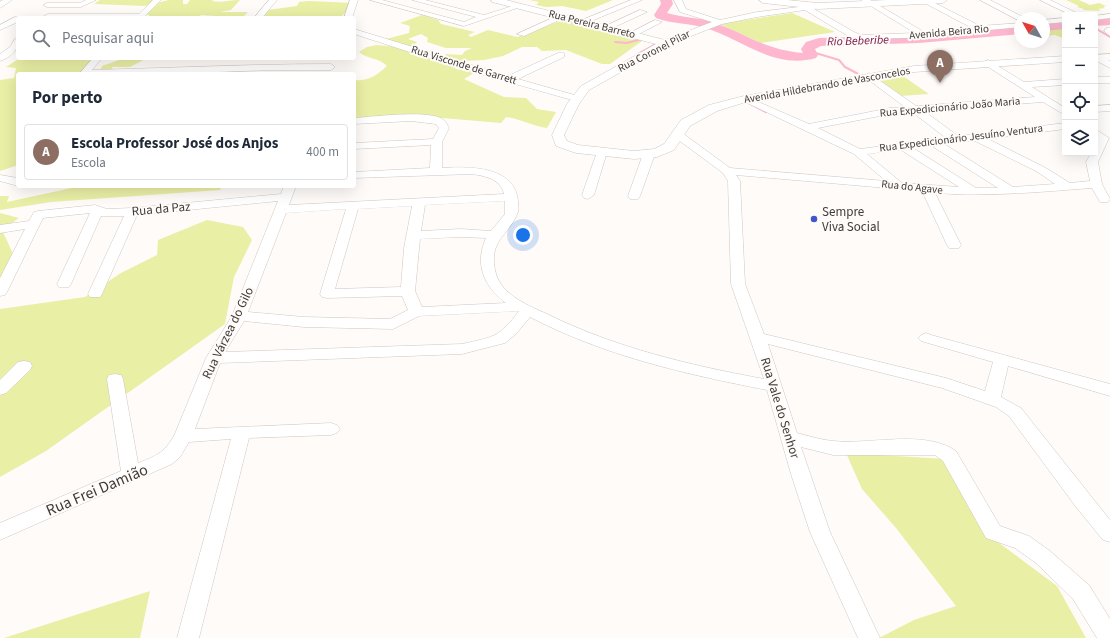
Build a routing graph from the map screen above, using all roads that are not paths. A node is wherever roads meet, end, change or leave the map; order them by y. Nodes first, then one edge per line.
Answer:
1 (8, 0) edge
2 (92, 0) edge
3 (157, 0) edge
4 (273, 0) edge
5 (354, 0) edge
6 (374, 0) edge
7 (416, 0) edge
8 (495, 0) edge
9 (638, 0) edge
10 (678, 0) edge
11 (763, 0) edge
12 (943, 0) edge
13 (984, 0) edge
14 (1044, 0) edge
15 (924, 1) edge
16 (868, 2) edge
17 (806, 4) edge
18 (47, 5) dead end
19 (0, 6) edge
20 (519, 6) junction
21 (643, 12) dead end
22 (1070, 12) edge
23 (1014, 15) edge
24 (141, 16) edge
25 (260, 16) edge
26 (349, 16) edge
27 (1110, 16) edge
28 (562, 17) junction
29 (484, 18) junction
30 (1098, 18) edge
31 (16, 20) edge
32 (1062, 20) edge
33 (1050, 21) edge
34 (581, 22) junction
35 (658, 22) dead end
36 (713, 24) junction
37 (1014, 26) edge
38 (1, 28) edge
39 (16, 28) edge
40 (605, 28) junction
41 (979, 29) junction
42 (356, 32) edge
43 (521, 34) dead end
44 (632, 34) junction
45 (921, 34) junction
46 (665, 43) junction
47 (16, 44) edge
48 (561, 55) dead end
49 (1110, 57) edge
50 (0, 58) edge
51 (1098, 58) edge
52 (1062, 59) edge
53 (1098, 59) edge
54 (96, 60) edge
55 (248, 60) edge
56 (199, 62) dead end
57 (988, 63) junction
58 (1110, 65) edge
59 (332, 66) edge
60 (190, 70) junction
61 (238, 70) junction
62 (259, 71) edge
63 (86, 72) edge
64 (137, 72) edge
65 (865, 77) junction
66 (510, 79) junction
67 (1098, 80) edge
68 (1110, 80) edge
69 (1062, 82) edge
70 (1022, 85) junction
71 (575, 98) junction
72 (744, 99) junction
73 (1045, 99) junction
74 (914, 108) junction
75 (1110, 108) edge
76 (1098, 109) edge
77 (1062, 110) edge
78 (356, 121) edge
79 (1062, 126) edge
80 (808, 127) junction
81 (1098, 128) edge
82 (1110, 130) edge
83 (677, 134) junction
84 (1098, 134) edge
85 (976, 136) junction
86 (955, 139) junction
87 (437, 142) junction
88 (933, 142) junction
89 (356, 146) edge
90 (902, 146) junction
91 (1098, 150) edge
92 (602, 152) junction
93 (858, 152) junction
94 (653, 154) junction
95 (1095, 156) edge
96 (436, 171) junction
97 (727, 171) junction
98 (356, 174) edge
99 (0, 178) edge
100 (16, 182) edge
101 (1096, 184) junction
102 (899, 186) junction
103 (1067, 186) junction
104 (927, 189) junction
105 (1011, 191) junction
106 (974, 192) junction
107 (588, 195) dead end
108 (634, 196) dead end
109 (285, 197) edge
110 (511, 197) junction
111 (1104, 199) dead end
112 (419, 202) junction
113 (352, 205) junction
114 (97, 211) junction
115 (132, 212) junction
116 (36, 219) junction
117 (0, 229) edge
118 (495, 234) junction
119 (415, 235) junction
120 (954, 246) dead end
121 (64, 284) dead end
122 (408, 291) junction
123 (0, 292) edge
124 (95, 294) dead end
125 (523, 309) junction
126 (416, 312) junction
127 (239, 316) junction
128 (758, 336) junction
129 (926, 338) dead end
130 (214, 358) junction
131 (1001, 360) junction
132 (24, 366) dead end
133 (114, 380) dead end
134 (774, 386) junction
135 (0, 389) edge
136 (1110, 390) edge
137 (997, 401) junction
138 (331, 429) dead end
139 (242, 432) junction
140 (183, 436) junction
141 (790, 438) junction
142 (131, 475) junction
143 (0, 532) edge
144 (1110, 534) edge
145 (188, 638) edge
146 (869, 638) edge
147 (1108, 638) edge

1 - 19 street
2 - 18 street
3 - 24 street
4 - 25 street
5 - 26 street
6 - 29 street
7 - 29 street
8 - 20 street, Rua Pereira Barreto
9 - 34 street
10 - 36 street
11 - 17 street
12 - 15 street
13 - 23 street
14 - 22 street
15 - 16 street
15 - 41 street
16 - 17 street
16 - 45 street
17 - 36 street, Rua Coronel Pilar
17 - 45 street, Avenida Beira Rio
20 - 28 street, Rua Pereira Barreto
20 - 29 street
21 - 40 street
27 - 30 street
28 - 34 street, Rua Pereira Barreto
28 - 43 street
31 - 38 street
32 - 33 street
34 - 40 street, Rua Pereira Barreto
35 - 44 street
36 - 46 street, Rua Coronel Pilar
37 - 41 street, Avenida Beira Rio
38 - 39 street
40 - 44 street, Rua Pereira Barreto
41 - 45 street, Avenida Beira Rio
42 - 66 street, Rua Visconde de Garrett
44 - 46 street, Rua Pereira Barreto
46 - 71 street, Rua Coronel Pilar
47 - 50 street
48 - 66 street
49 - 51 street
52 - 57 street, Avenida Hildebrando de Vasconcelos
53 - 58 street
54 - 63 street
55 - 61 street
56 - 60 street
57 - 65 street, Avenida Hildebrando de Vasconcelos
57 - 70 street
59 - 62 street
60 - 61 street
60 - 64 street
61 - 62 street
65 - 72 street, Avenida Hildebrando de Vasconcelos
65 - 74 street
66 - 71 street, Rua Visconde de Garrett
67 - 68 street
69 - 70 street
70 - 73 street
71 - 92 street, Rua Coronel Pilar
72 - 80 street
72 - 83 street, Avenida Hildebrando de Vasconcelos
73 - 74 street, Rua Expedicionário João Maria
73 - 77 street
74 - 80 street, Rua Expedicionário João Maria
74 - 86 street
75 - 76 street
78 - 87 street
79 - 85 street, Rua Expedicionário Jesuíno Ventura
80 - 93 street
81 - 82 street
83 - 94 street, Avenida Hildebrando de Vasconcelos
83 - 97 street
84 - 91 street
85 - 86 street, Rua Expedicionário Jesuíno Ventura
85 - 103 street
86 - 88 street, Rua Expedicionário Jesuíno Ventura
87 - 89 street
87 - 96 street
88 - 90 street, Rua Expedicionário Jesuíno Ventura
88 - 105 street
90 - 93 street, Rua Expedicionário Jesuíno Ventura
90 - 106 street
92 - 94 street
92 - 107 street
93 - 102 street
94 - 108 street
95 - 101 street
96 - 98 street
96 - 110 street
97 - 102 street, Rua do Agave
97 - 128 street, Rua Vale do Senhor
99 - 100 street
101 - 103 street, Rua do Agave
101 - 111 street
102 - 104 street, Rua do Agave
103 - 105 street, Rua do Agave
104 - 106 street, Rua do Agave
104 - 120 street
105 - 106 street, Rua do Agave
109 - 113 street, Rua da Paz
109 - 115 street, Rua da Paz
109 - 127 street, Rua Várzea do Gilo
110 - 112 street, Rua da Paz
110 - 118 street
112 - 113 street, Rua da Paz
112 - 119 street
113 - 122 street
114 - 115 street, Rua da Paz
114 - 116 street, Rua da Paz
114 - 121 street
115 - 124 street
116 - 117 street, Rua da Paz
116 - 123 street
118 - 119 street
118 - 125 street
119 - 122 street
122 - 126 street
125 - 126 street
125 - 130 street
125 - 134 street
126 - 127 street
127 - 130 street, Rua Várzea do Gilo
128 - 134 street, Rua Vale do Senhor
128 - 137 street
129 - 131 street
130 - 140 street, Rua Várzea do Gilo
131 - 136 street
131 - 137 street
132 - 135 street
133 - 142 street
134 - 141 street, Rua Vale do Senhor
137 - 144 street
138 - 139 street
139 - 140 street
139 - 145 street
140 - 142 street, Rua Frei Damião
141 - 146 street, Rua Vale do Senhor
141 - 147 street
142 - 143 street, Rua Frei Damião

